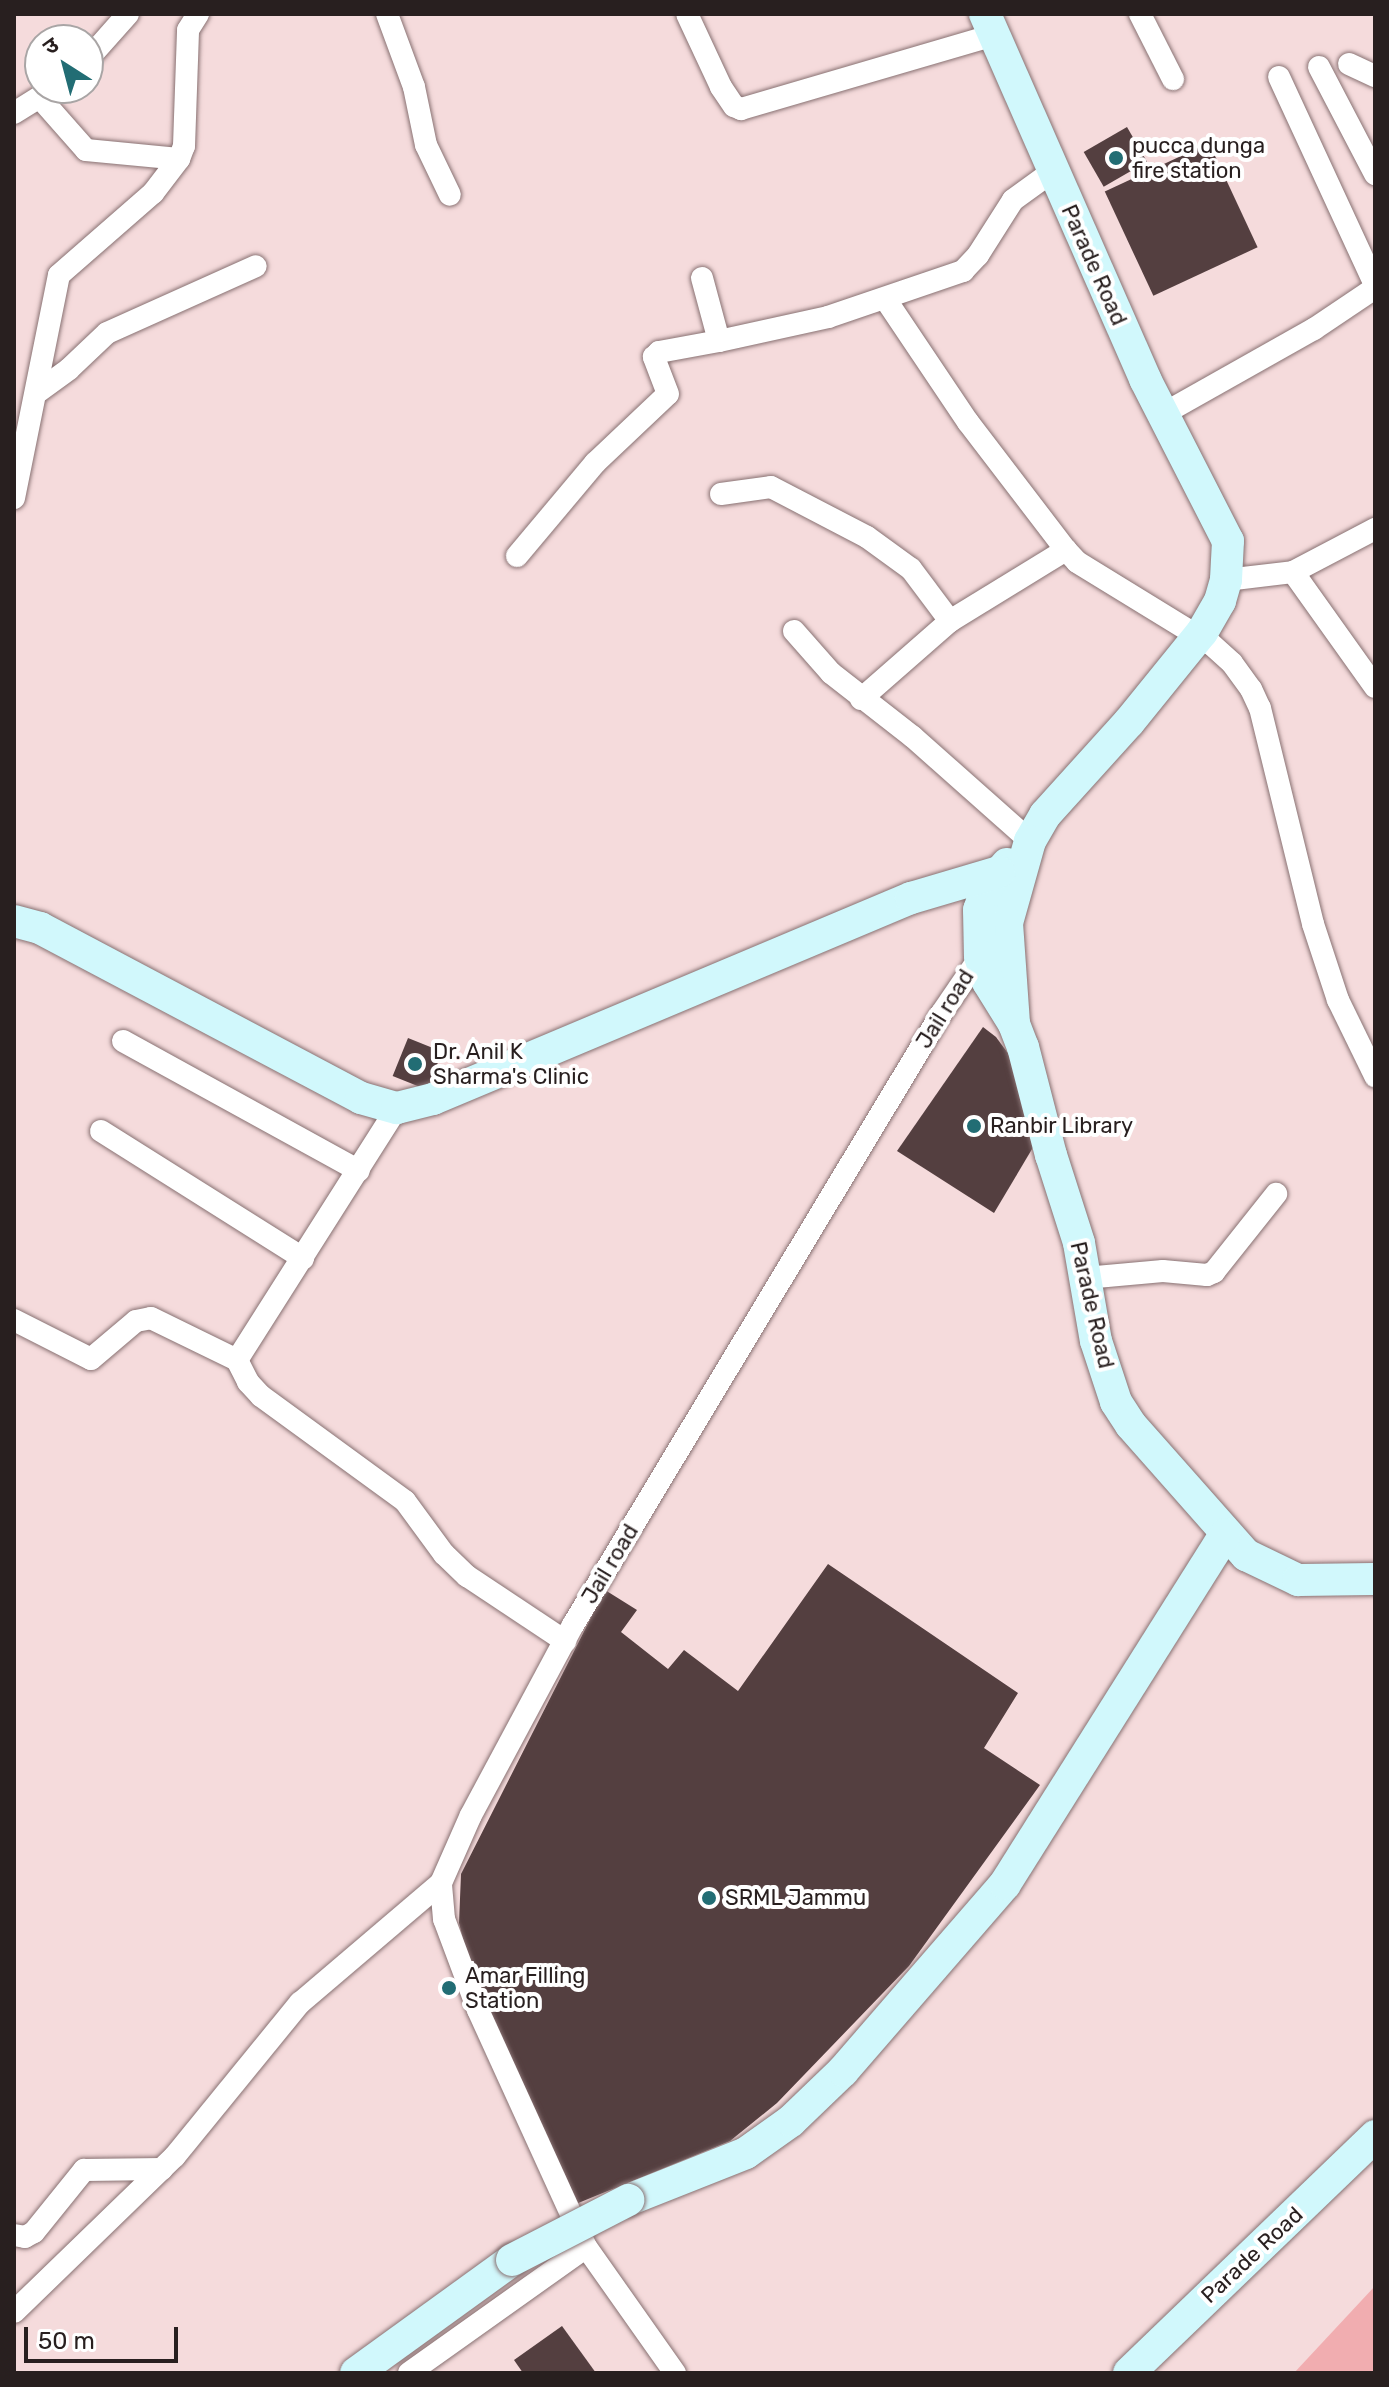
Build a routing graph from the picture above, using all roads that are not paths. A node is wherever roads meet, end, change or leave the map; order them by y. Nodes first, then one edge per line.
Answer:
1 (128, 14) edge
2 (198, 14) edge
3 (387, 14) edge
4 (687, 14) edge
5 (1140, 14) edge
6 (989, 24) edge
7 (104, 41) edge
8 (1349, 64) dead end
9 (1319, 67) dead end
10 (1375, 76) edge
11 (1279, 77) dead end
12 (1173, 79) dead end
13 (55, 104) edge
14 (179, 159) junction
15 (1053, 171) junction
16 (1375, 174) edge
17 (450, 195) dead end
18 (256, 266) dead end
19 (702, 278) dead end
20 (1375, 286) edge
21 (886, 300) junction
22 (719, 341) junction
23 (39, 391) junction
24 (1163, 414) junction
25 (721, 494) dead end
26 (14, 498) edge
27 (1213, 511) junction
28 (1375, 529) edge
29 (1066, 550) junction
30 (517, 556) dead end
31 (1293, 572) junction
32 (1226, 580) junction
33 (950, 621) junction
34 (794, 631) dead end
35 (1191, 640) junction
36 (1375, 687) edge
37 (861, 699) junction
38 (1018, 856) junction
39 (14, 921) edge
40 (1007, 923) junction
41 (980, 956) junction
42 (1014, 1024) junction
43 (123, 1041) dead end
44 (1375, 1076) edge
45 (397, 1108) junction
46 (101, 1131) dead end
47 (359, 1171) junction
48 (1276, 1194) dead end
49 (303, 1258) junction
50 (1085, 1278) junction
51 (14, 1320) edge
52 (237, 1360) junction
53 (1225, 1534) junction
54 (1375, 1579) edge
55 (565, 1641) junction
56 (441, 1883) junction
57 (1375, 2136) edge
58 (162, 2169) junction
59 (14, 2235) edge
60 (586, 2247) junction
61 (14, 2312) edge
62 (356, 2373) edge
63 (409, 2373) edge
64 (675, 2373) edge
65 (1129, 2373) edge

1 - 7 street
2 - 14 street
3 - 17 street
4 - 6 street
5 - 12 street
6 - 15 main road, Parade Road
8 - 10 street
9 - 16 street
11 - 20 street
13 - 14 street
14 - 23 street
15 - 21 street
15 - 24 main road, Parade Road
18 - 23 street
19 - 22 street
20 - 24 street
21 - 22 street
21 - 29 street
22 - 30 street
23 - 26 street
24 - 27 main road, Parade Road
25 - 33 street
27 - 32 main road, Parade Road
27 - 35 main road, Parade Road
28 - 31 street
29 - 33 street
29 - 35 street
31 - 32 street
31 - 36 street
32 - 35 main road, Parade Road
33 - 37 street
34 - 37 street
35 - 38 main road, Parade Road
35 - 44 street
37 - 38 street
38 - 40 main road, Parade Road
38 - 41 main road, Parade Road
38 - 45 main road
39 - 45 main road
40 - 41 street, Jail road
40 - 42 main road, Parade Road
41 - 42 main road
41 - 55 street, Jail road
42 - 50 main road, Parade Road
43 - 47 street
45 - 47 street
46 - 49 street
47 - 49 street
48 - 50 street
49 - 52 street
50 - 53 main road, Parade Road
51 - 52 street
52 - 55 street
53 - 54 main road, Parade Road
53 - 62 main road, bridge
55 - 56 street, Jail road
56 - 58 street
56 - 60 street
57 - 65 main road, Parade Road
58 - 59 street
58 - 61 street
60 - 63 street
60 - 64 street

